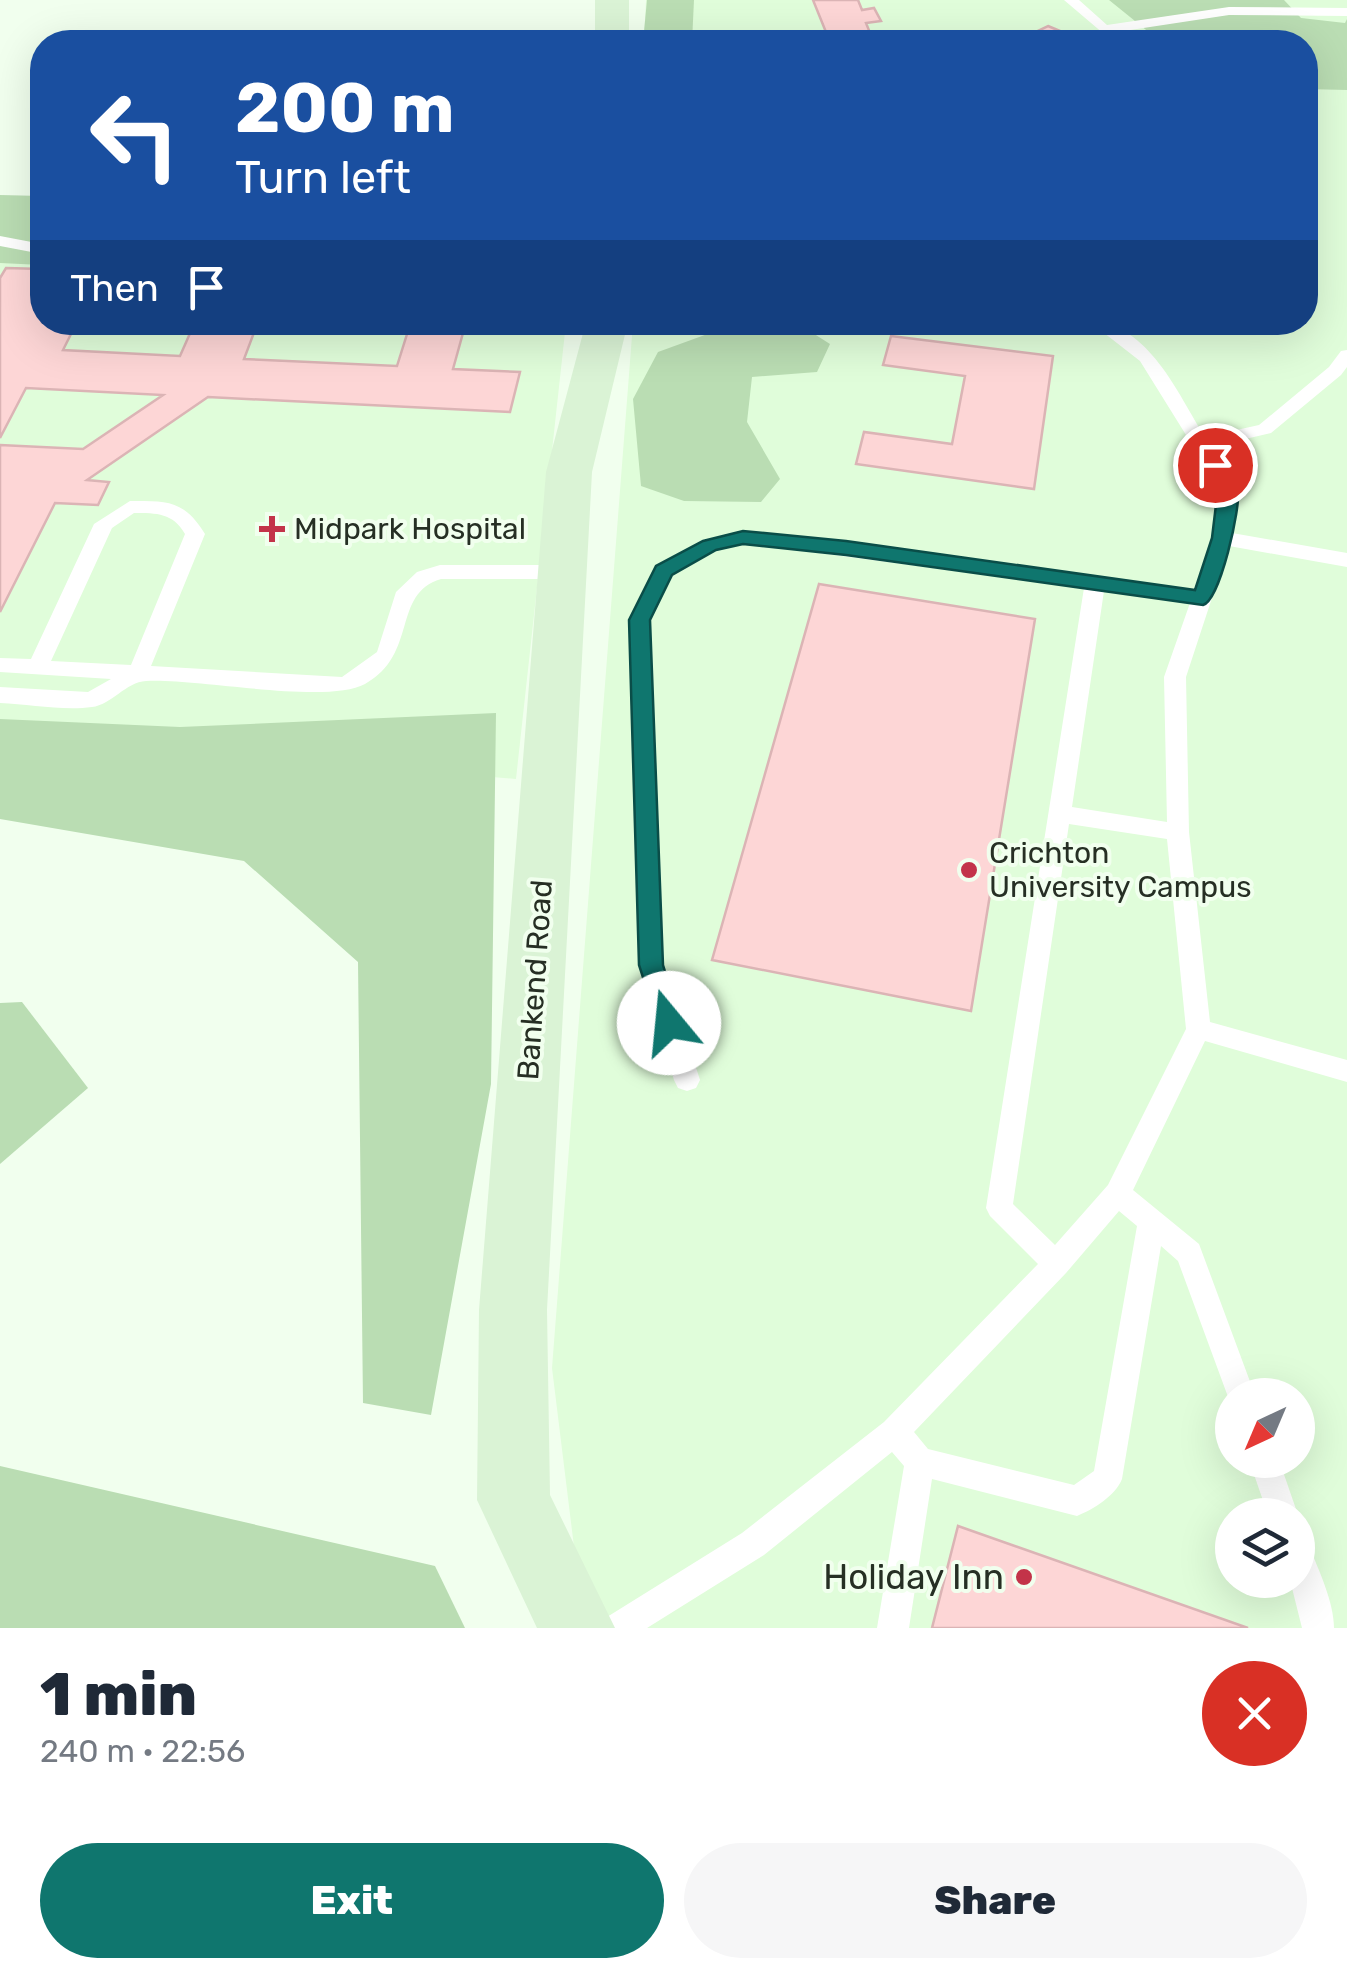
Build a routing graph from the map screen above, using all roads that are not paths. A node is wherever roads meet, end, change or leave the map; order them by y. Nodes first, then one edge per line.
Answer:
1 (612, 0) edge
2 (1071, 0) edge
3 (1347, 12) edge
4 (612, 30) edge
5 (1094, 30) edge
6 (1130, 30) edge
7 (0, 241) edge
8 (30, 247) edge
9 (604, 335) edge
10 (1116, 335) edge
11 (1347, 355) edge
12 (1202, 443) junction
13 (1222, 538) junction
14 (1347, 560) edge
15 (562, 572) junction
16 (1095, 583) junction
17 (1203, 598) junction
18 (0, 666) edge
19 (38, 668) junction
20 (138, 674) junction
21 (0, 694) edge
22 (1059, 814) junction
23 (1178, 832) junction
24 (1198, 1029) junction
25 (1347, 1071) edge
26 (686, 1080) dead end
27 (1117, 1193) junction
28 (1151, 1224) junction
29 (1056, 1264) junction
30 (1235, 1378) edge
31 (894, 1432) junction
32 (920, 1461) junction
33 (1312, 1598) edge
34 (577, 1628) edge
35 (618, 1628) edge
36 (893, 1628) edge
37 (1318, 1628) edge

1 - 4 street
2 - 5 lane
3 - 6 lane
7 - 8 lane
9 - 15 street, Bankend Road
10 - 12 lane
11 - 12 lane
12 - 13 lane
13 - 14 lane
13 - 17 lane
15 - 20 lane
15 - 34 street, Bankend Road
16 - 17 lane
16 - 22 lane
16 - 26 lane
17 - 23 lane
18 - 19 lane
19 - 20 lane
19 - 20 lane
20 - 21 lane
22 - 23 lane
22 - 29 lane
23 - 24 lane
24 - 25 lane
24 - 27 lane
27 - 28 lane
27 - 29 lane
28 - 30 lane
28 - 32 lane
29 - 31 lane
31 - 32 lane
31 - 35 lane
32 - 36 lane
33 - 37 lane

